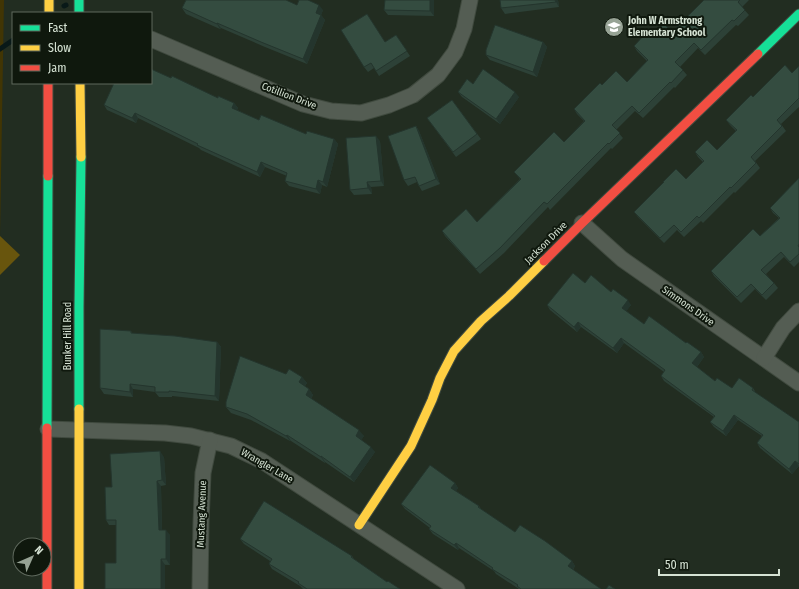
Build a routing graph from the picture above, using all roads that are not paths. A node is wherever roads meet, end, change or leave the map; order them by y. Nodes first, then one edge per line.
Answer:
1 (48, 0) edge
2 (79, 0) edge
3 (470, 0) edge
4 (49, 12) edge
5 (79, 12) edge
6 (799, 14) edge
7 (152, 39) edge
8 (48, 84) edge
9 (80, 84) edge
10 (582, 223) junction
11 (799, 311) edge
12 (764, 358) junction
13 (799, 383) edge
14 (48, 429) junction
15 (78, 430) junction
16 (210, 440) junction
17 (359, 525) junction
18 (48, 589) edge
19 (79, 589) edge
20 (200, 589) edge
21 (457, 589) edge

1 - 4 main road
2 - 5 main road
3 - 7 street, Cotillion Drive
6 - 10 main road, Jackson Drive
8 - 14 main road, Bunker Hill Road
9 - 15 main road, Bunker Hill Road
10 - 12 street, Simmons Drive
10 - 17 main road, Jackson Drive
11 - 12 street
12 - 13 street, Simmons Drive
14 - 15 street, Wrangler Lane
14 - 18 main road, Bunker Hill Road
15 - 16 street, Wrangler Lane
15 - 19 main road, Bunker Hill Road
16 - 17 street, Wrangler Lane
16 - 20 street, Mustang Avenue
17 - 21 street, Wrangler Lane

